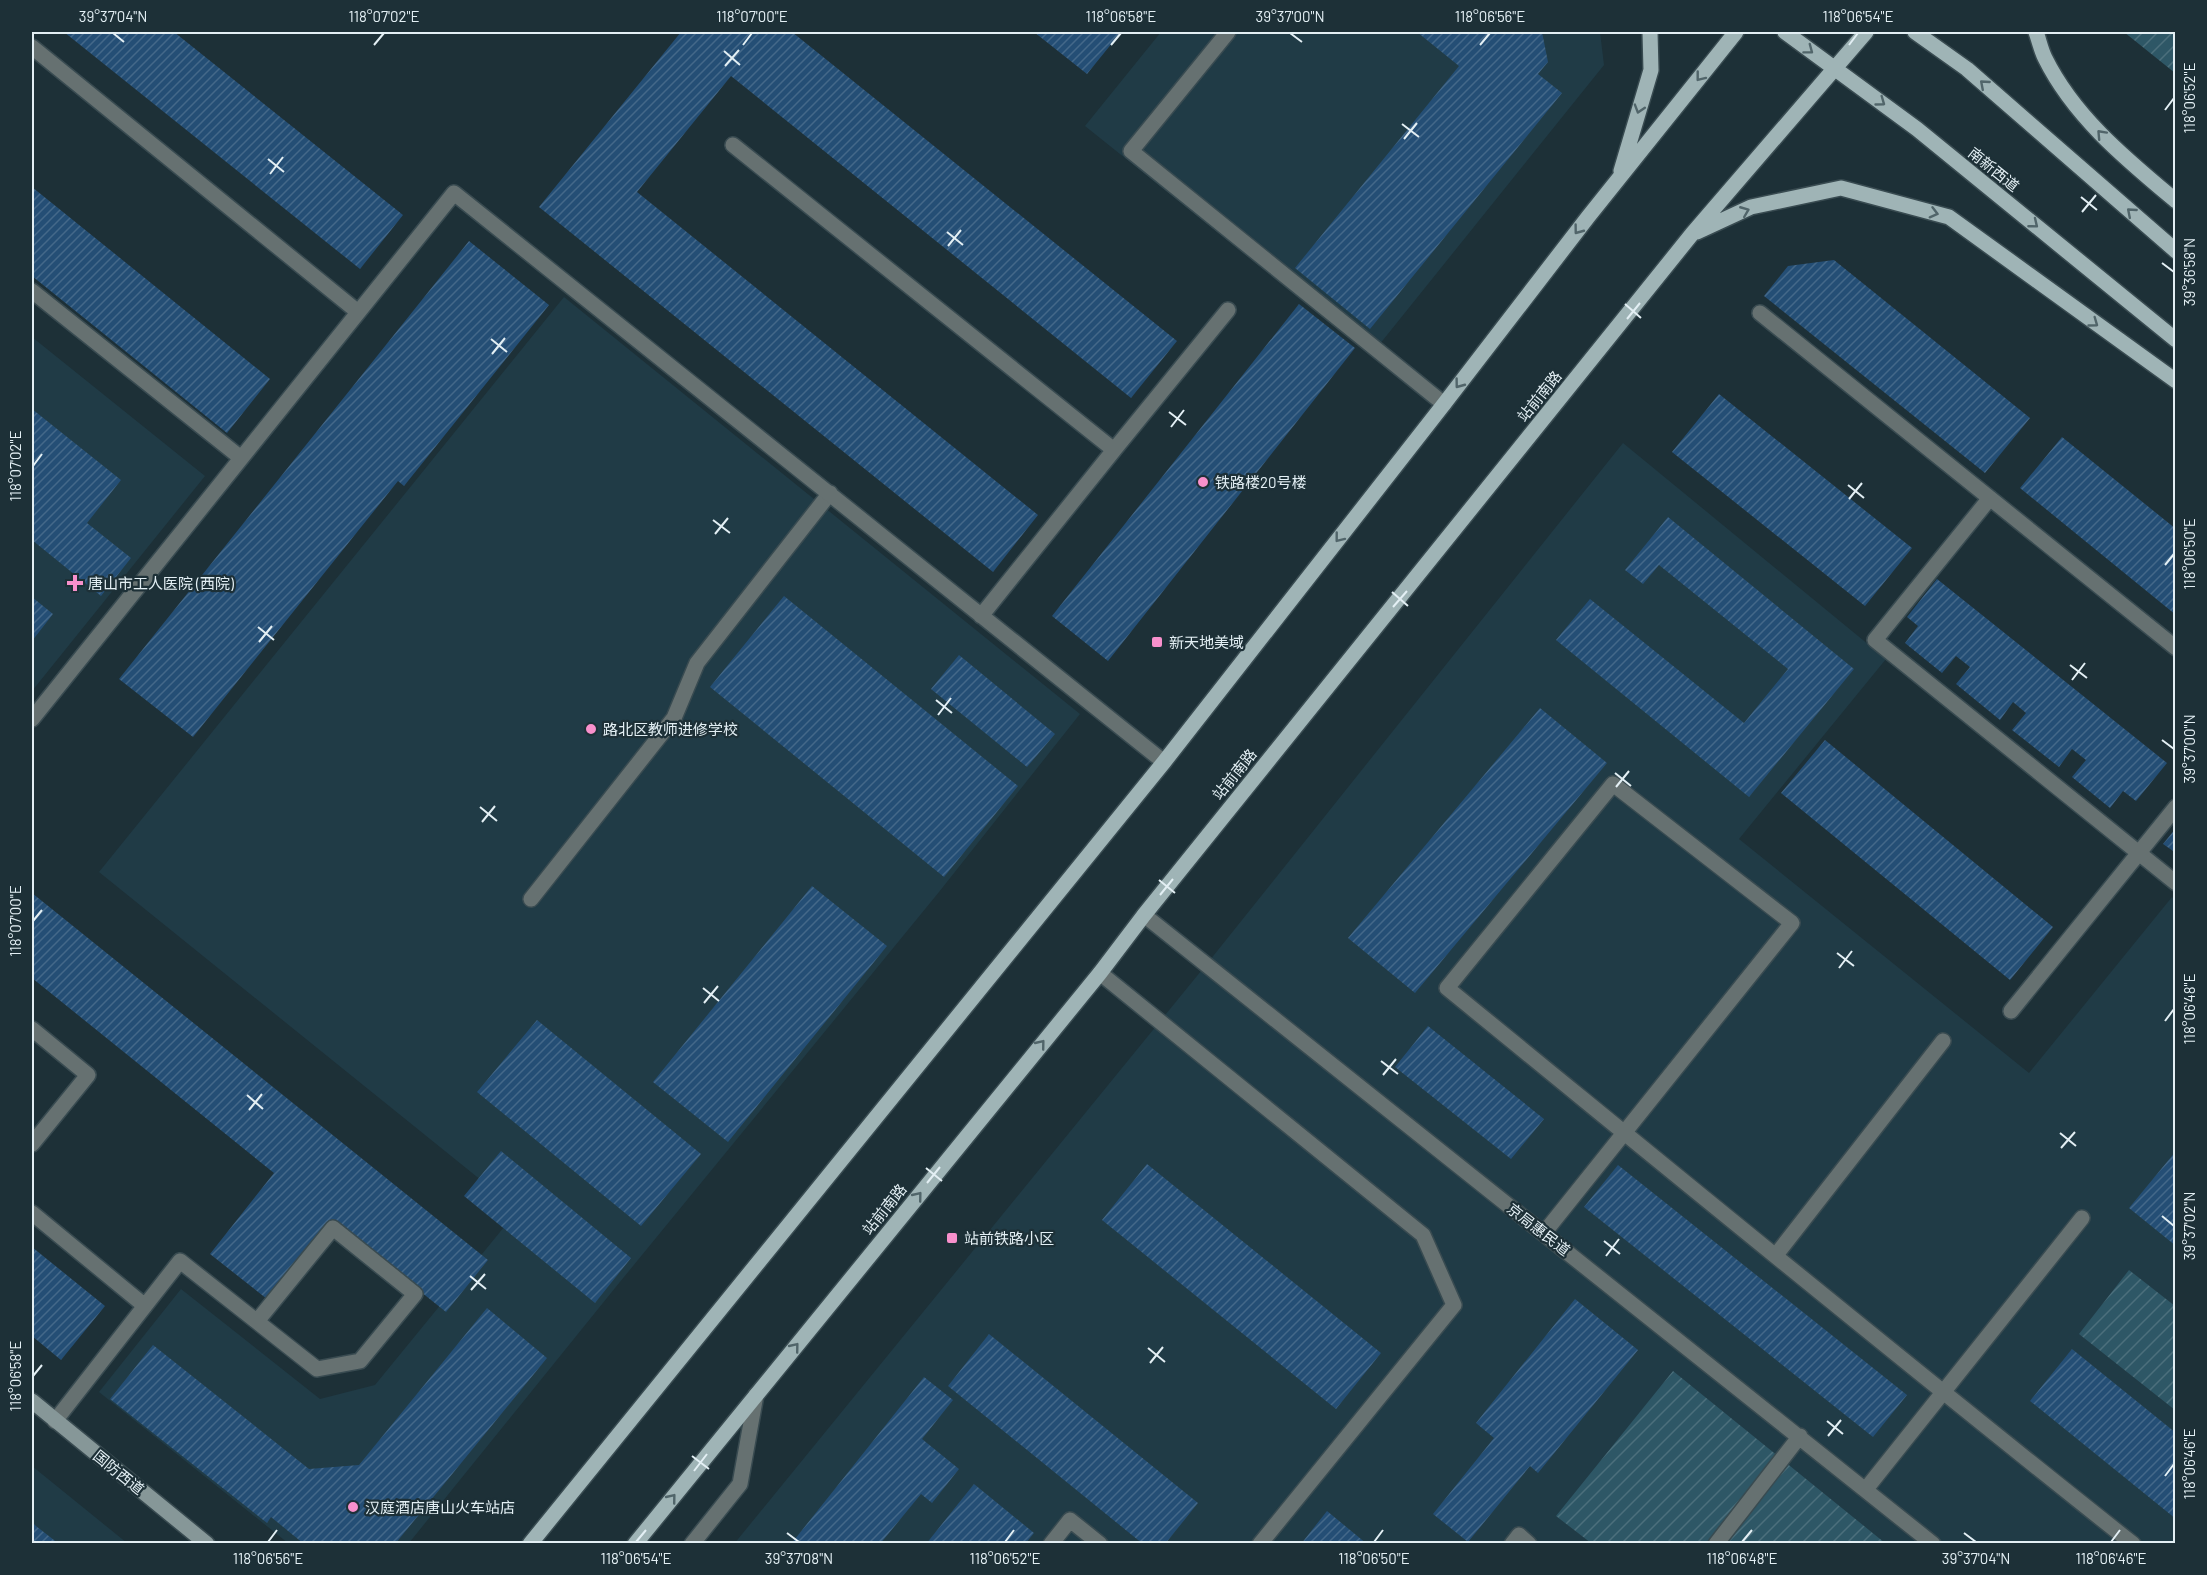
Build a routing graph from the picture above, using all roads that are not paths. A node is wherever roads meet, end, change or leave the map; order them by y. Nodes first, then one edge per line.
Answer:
1 (1228, 32) edge
2 (1650, 32) edge
3 (1736, 32) edge
4 (1785, 32) edge
5 (1866, 32) edge
6 (1915, 32) edge
7 (2036, 32) edge
8 (32, 47) edge
9 (1834, 68) junction
10 (733, 146) dead end
11 (1618, 180) junction
12 (2175, 201) edge
13 (1692, 234) junction
14 (2175, 251) edge
15 (32, 291) edge
16 (1228, 310) dead end
17 (358, 312) junction
18 (1760, 313) dead end
19 (2175, 340) edge
20 (2175, 381) edge
21 (1444, 404) junction
22 (1114, 450) junction
23 (241, 458) junction
24 (830, 493) junction
25 (1990, 498) junction
26 (981, 616) junction
27 (2175, 648) edge
28 (32, 719) edge
29 (1164, 762) junction
30 (2175, 807) edge
31 (2138, 853) junction
32 (2175, 883) edge
33 (531, 899) dead end
34 (1144, 915) junction
35 (1100, 973) junction
36 (2011, 1011) dead end
37 (32, 1029) edge
38 (1943, 1041) dead end
39 (1623, 1132) junction
40 (32, 1144) edge
41 (32, 1214) edge
42 (2082, 1218) dead end
43 (1544, 1233) junction
44 (1776, 1256) junction
45 (146, 1306) junction
46 (258, 1320) junction
47 (1942, 1392) junction
48 (756, 1395) junction
49 (32, 1401) edge
50 (55, 1420) junction
51 (1800, 1436) junction
52 (1866, 1489) junction
53 (207, 1544) edge
54 (530, 1544) edge
55 (635, 1544) edge
56 (692, 1544) edge
57 (1051, 1544) edge
58 (1100, 1544) edge
59 (1260, 1544) edge
60 (1512, 1544) edge
61 (1529, 1544) edge
62 (1716, 1544) edge
63 (1933, 1544) edge
64 (2133, 1544) edge

1 - 21 street
2 -> 11 main road
3 -> 11 main road
4 -> 9 main road, 南新西道
5 - 9 main road, 站前南路
14 -> 6 main road
12 -> 7 main road
8 - 17 street
9 - 13 main road, 站前南路
9 -> 19 main road, 南新西道
10 - 22 street
11 -> 21 main road
13 -> 20 main road
13 - 34 main road, 站前南路
15 - 23 street
16 - 22 street
17 - 23 street
17 - 24 street
18 - 25 street
21 -> 29 main road
22 - 26 street
23 - 28 street
24 - 26 street
24 - 33 street
25 - 27 street
25 - 31 street
26 - 29 street
29 - 54 main road
30 - 31 street
31 - 32 street
31 - 36 street
34 - 35 main road, 站前南路
34 - 43 street, 京局惠民道
48 -> 35 main road, 站前南路
35 - 59 street
37 - 40 street
38 - 44 street
39 - 39 street
39 - 43 street
39 - 44 street
41 - 45 street
42 - 47 street
43 - 51 street, 京局惠民道
44 - 47 street
45 - 46 street
45 - 50 street
46 - 46 street
47 - 52 street
47 - 64 street
55 -> 48 main road, 站前南路
48 - 56 street
49 - 50 street, 国防西道
50 - 53 street, 国防西道
51 - 52 street, 京局惠民道
51 - 62 street
52 - 63 street, 京局惠民道
57 - 58 street
60 - 61 street

